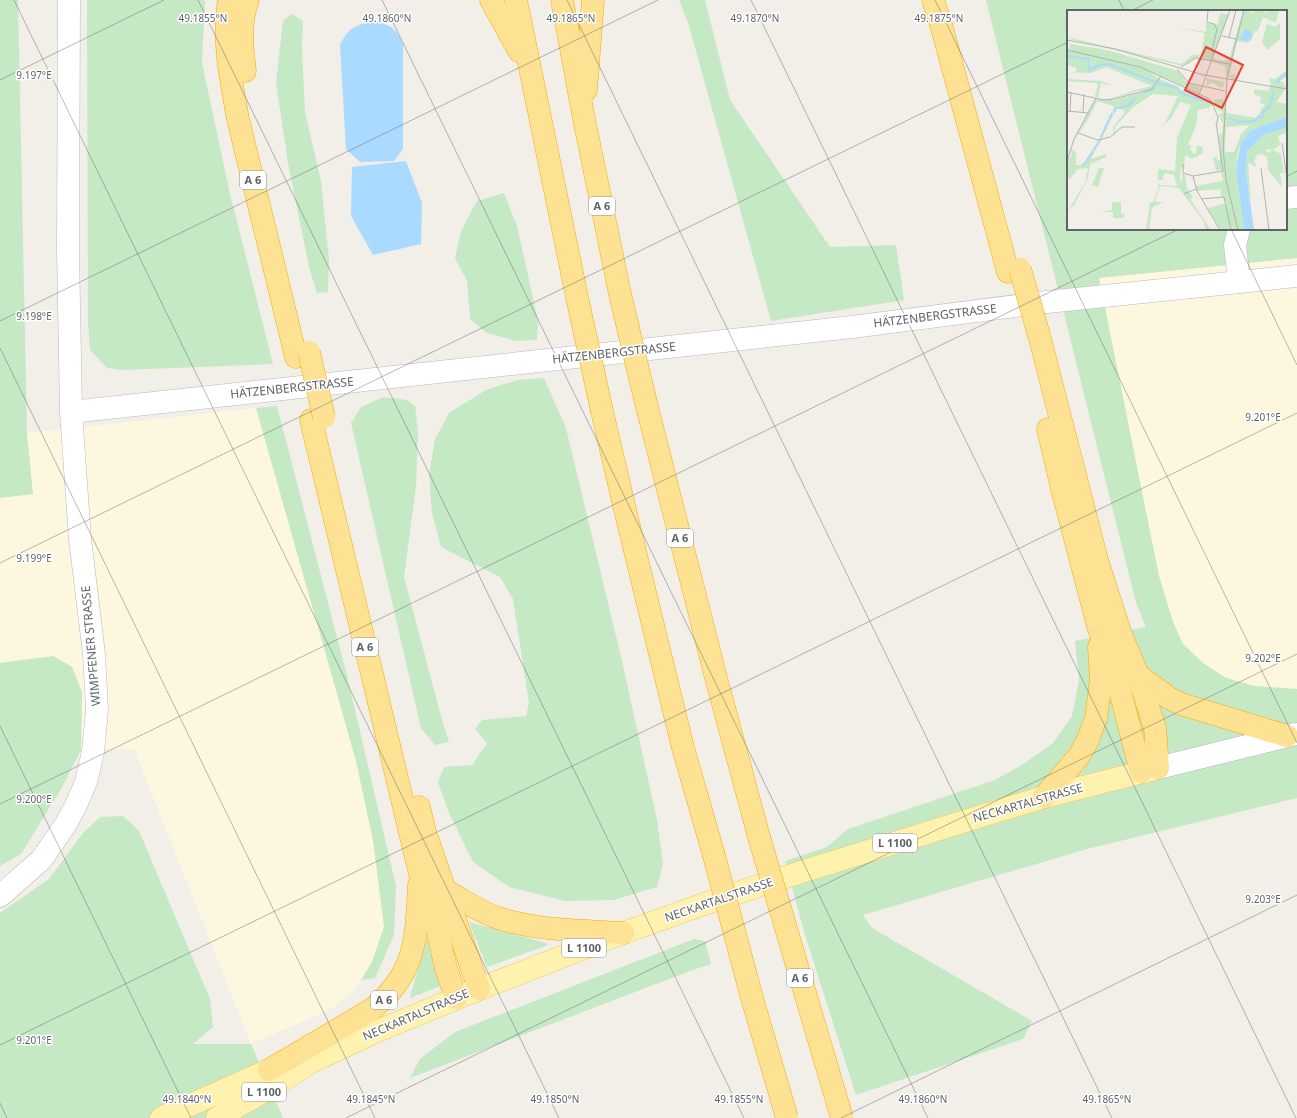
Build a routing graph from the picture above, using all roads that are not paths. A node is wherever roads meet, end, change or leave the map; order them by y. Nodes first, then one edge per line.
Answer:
1 (69, 0) edge
2 (229, 0) edge
3 (248, 0) edge
4 (491, 0) edge
5 (516, 0) edge
6 (562, 0) edge
7 (593, 0) edge
8 (933, 0) edge
9 (947, 0) edge
10 (530, 70) junction
11 (584, 119) junction
12 (1297, 197) edge
13 (1287, 198) edge
14 (1239, 230) edge
15 (1014, 271) junction
16 (1297, 276) edge
17 (1239, 282) junction
18 (1033, 337) junction
19 (303, 355) junction
20 (71, 412) junction
21 (317, 419) junction
22 (1098, 626) junction
23 (1138, 675) junction
24 (1292, 735) edge
25 (1149, 770) junction
26 (1044, 797) junction
27 (420, 874) junction
28 (446, 892) junction
29 (0, 896) edge
30 (623, 933) junction
31 (479, 989) junction
32 (456, 998) junction
33 (309, 1063) junction
34 (269, 1070) junction
35 (161, 1118) edge
36 (217, 1118) edge
37 (787, 1118) edge
38 (842, 1118) edge

1 - 20 street, WIMPFENER STRASSE
2 - 19 highway, A 6
3 - 19 highway
4 - 10 highway
5 - 10 highway
6 - 11 highway, A 6
7 - 11 highway
8 - 15 highway
9 - 15 highway
10 - 37 highway, bridge
11 - 38 highway, A 6, bridge
12 - 13 street
14 - 17 street
15 - 18 highway, bridge
16 - 17 street, HÄTZENBERGSTRASSE
17 - 20 street, HÄTZENBERGSTRASSE
18 - 22 highway
18 - 23 highway
19 - 21 highway, bridge
20 - 29 street, WIMPFENER STRASSE
21 - 27 highway, A 6
21 - 28 highway
22 - 25 highway
22 - 26 highway
23 - 24 highway
23 - 25 highway
24 - 25 street, L 1100
25 - 26 main road, NECKARTALSTRASSE / L 1100
26 - 30 main road, NECKARTALSTRASSE / L 1100
27 - 32 highway
27 - 34 highway, A 6
28 - 30 highway
28 - 31 highway
30 - 31 main road, NECKARTALSTRASSE / L 1100
31 - 32 main road, NECKARTALSTRASSE / L 1100
32 - 33 main road, NECKARTALSTRASSE / L 1100
33 - 34 main road, NECKARTALSTRASSE / L 1100
33 - 36 main road, NECKARTALSTRASSE / L 1100
34 - 35 main road, NECKARTALSTRASSE / L 1100

